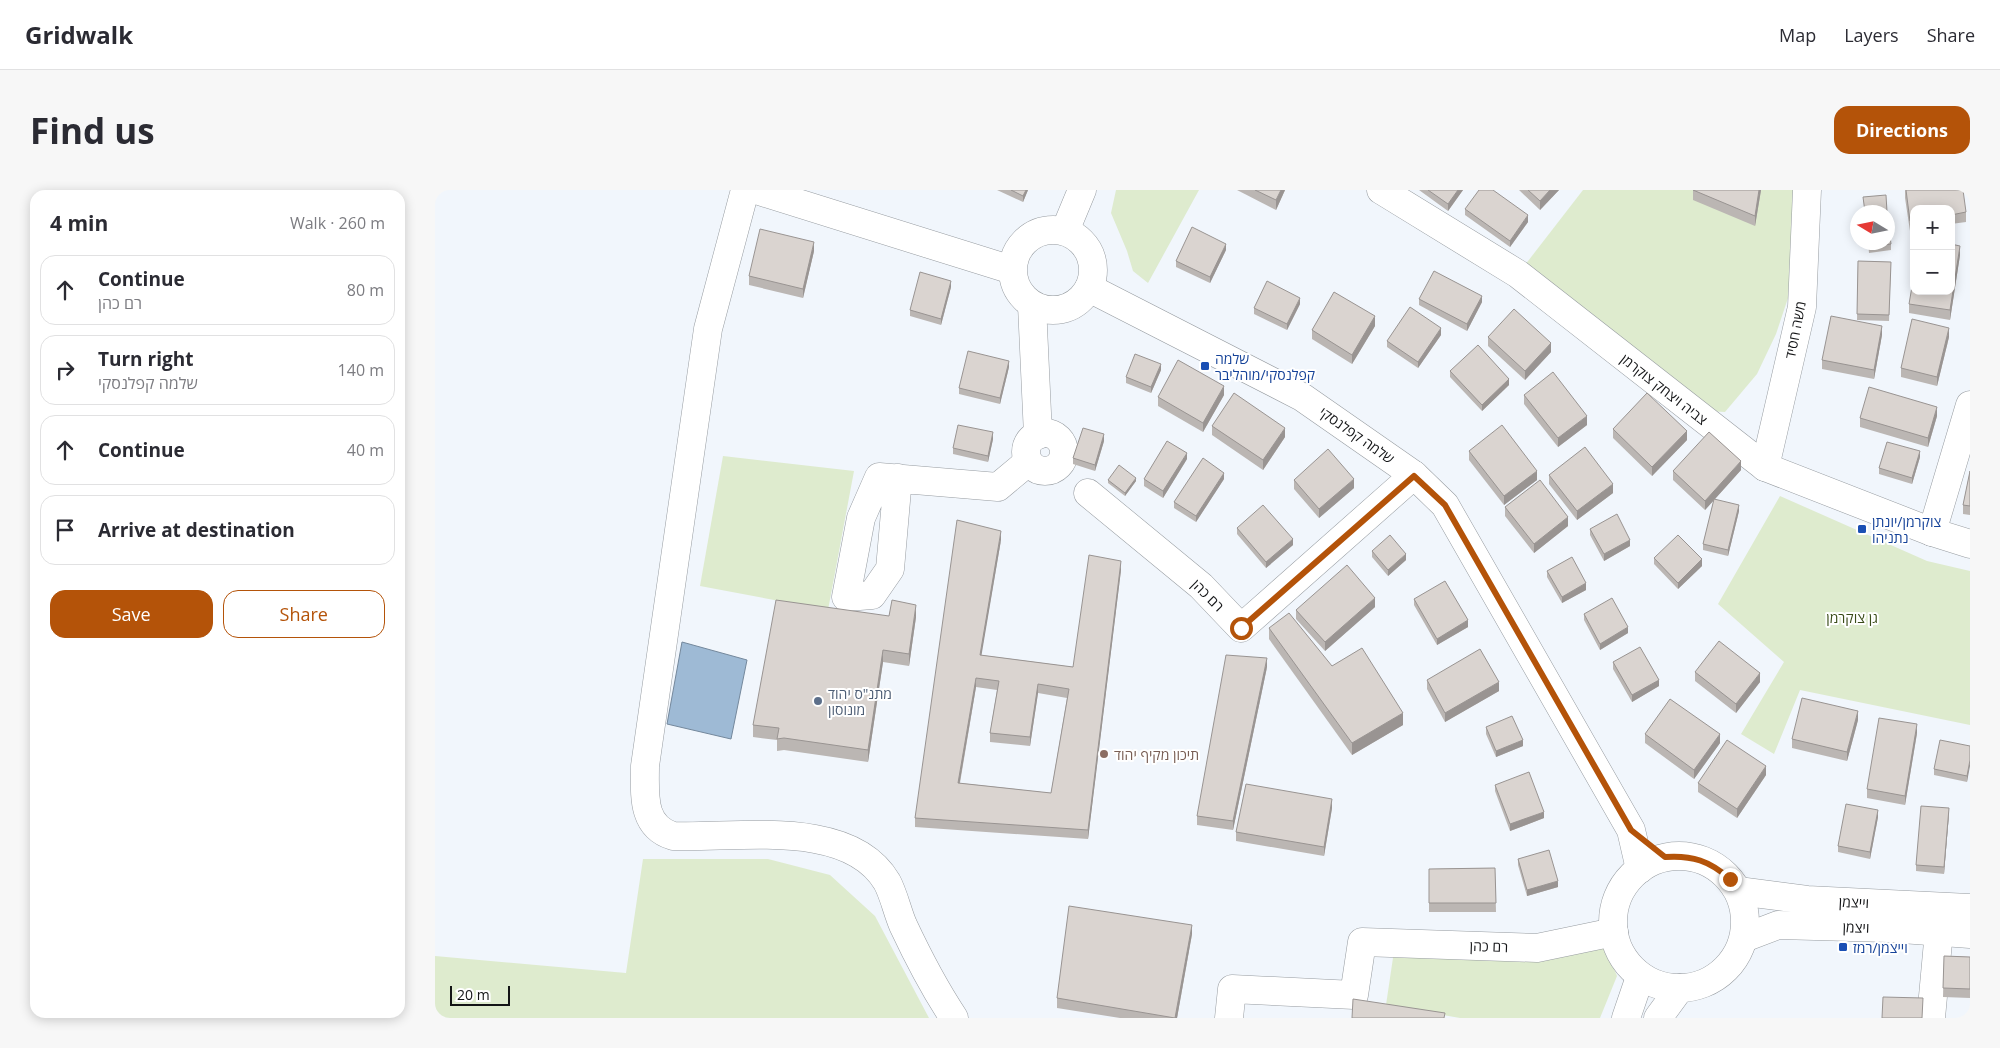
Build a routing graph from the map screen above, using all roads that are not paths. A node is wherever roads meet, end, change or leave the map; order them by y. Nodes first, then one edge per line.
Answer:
1 (745, 190) edge
2 (756, 190) edge
3 (1082, 190) edge
4 (1381, 190) edge
5 (1807, 190) edge
6 (1065, 231) junction
7 (1012, 270) junction
8 (1089, 288) junction
9 (1041, 307) junction
10 (1970, 405) edge
11 (1765, 467) junction
12 (1414, 476) junction
13 (889, 477) dead end
14 (1088, 494) dead end
15 (1933, 532) junction
16 (1970, 544) edge
17 (1631, 830) junction
18 (1665, 857) junction
19 (1640, 869) junction
20 (1738, 891) junction
21 (1970, 908) edge
22 (1614, 932) junction
23 (1939, 932) junction
24 (1970, 934) edge
25 (1744, 938) junction
26 (1640, 977) junction
27 (1680, 988) junction
28 (954, 1018) edge
29 (1229, 1018) edge
30 (1626, 1018) edge
31 (1657, 1018) edge
32 (1931, 1018) edge

1 - 28 street
2 - 7 street
3 - 6 street
4 - 11 street, צביה ויצחק צוקרמן
5 - 11 street, משה חסיד
6 - 7 street
6 - 8 street
7 - 9 street
8 - 9 street
8 - 12 street, שלמה קפלנסקי
9 - 13 street
10 - 15 street
11 - 15 street, צביה ויצחק צוקרמן
12 - 14 street, רם כהן
12 - 17 street, שלמה קפלנסקי
15 - 16 street, צביה ויצחק צוקרמן
17 - 18 street
17 - 19 street
18 - 19 street
18 - 20 street
19 - 22 street
20 - 21 street, וייצמן
20 - 25 street
22 - 26 street
22 - 29 street, רם כהן
23 - 24 street, ויצמן
23 - 25 street, ויצמן
23 - 32 street
25 - 27 street
26 - 27 street
26 - 30 street
27 - 31 street

